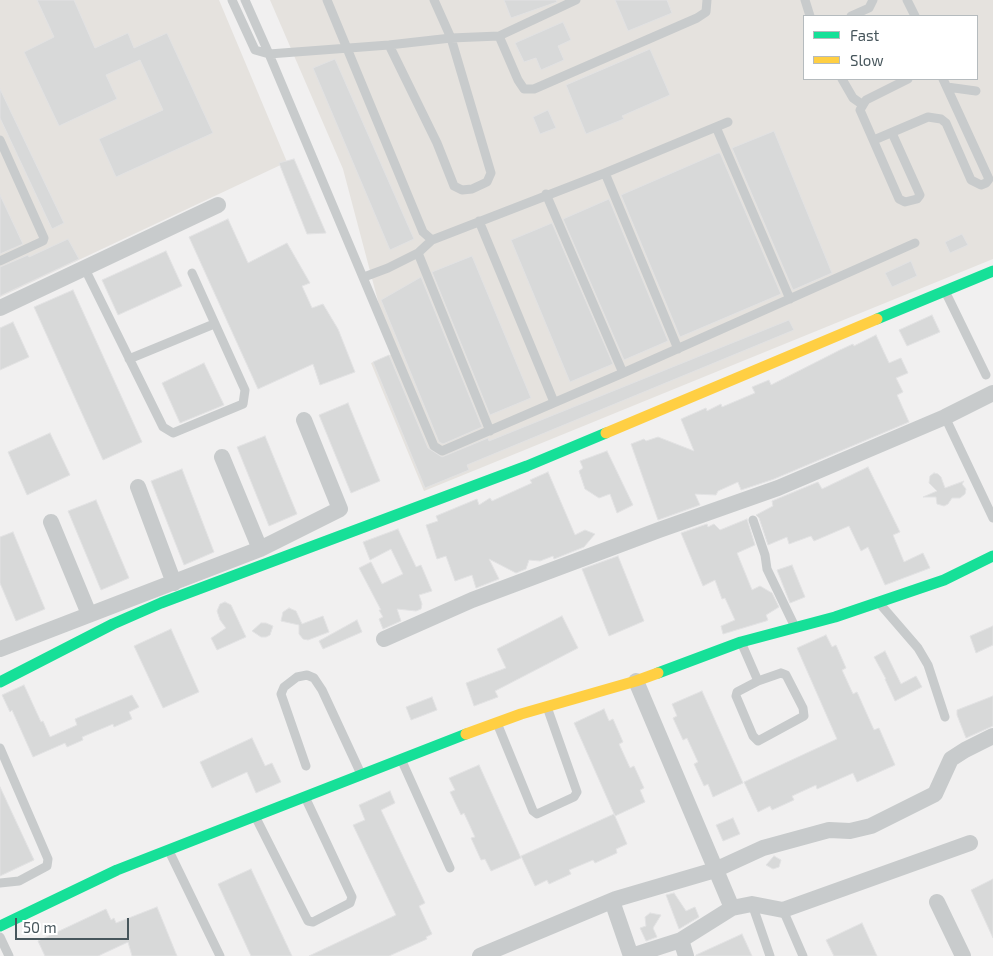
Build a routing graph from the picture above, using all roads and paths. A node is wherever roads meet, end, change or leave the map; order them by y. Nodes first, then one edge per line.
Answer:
1 (232, 0) edge
2 (245, 0) edge
3 (327, 0) edge
4 (434, 0) edge
5 (576, 0) edge
6 (707, 0) edge
7 (805, 0) edge
8 (873, 0) edge
9 (907, 0) edge
10 (810, 15) edge
11 (853, 15) edge
12 (914, 15) edge
13 (499, 36) junction
14 (451, 38) junction
15 (389, 45) junction
16 (347, 48) junction
17 (269, 54) junction
18 (843, 80) edge
19 (906, 80) edge
20 (945, 83) edge
21 (976, 91) dead end
22 (863, 105) junction
23 (728, 122) dead end
24 (716, 127) junction
25 (892, 133) junction
26 (0, 140) edge
27 (874, 140) junction
28 (993, 166) edge
29 (605, 172) junction
30 (986, 174) junction
31 (546, 194) junction
32 (218, 204) dead end
33 (479, 221) junction
34 (432, 240) junction
35 (916, 243) dead end
36 (418, 253) junction
37 (0, 261) edge
38 (85, 269) junction
39 (993, 271) edge
40 (192, 273) dead end
41 (364, 277) junction
42 (945, 291) junction
43 (790, 299) junction
44 (0, 308) edge
45 (214, 324) junction
46 (678, 349) junction
47 (129, 359) junction
48 (623, 373) junction
49 (986, 376) dead end
50 (993, 393) edge
51 (554, 402) junction
52 (945, 417) junction
53 (304, 420) dead end
54 (490, 431) junction
55 (222, 457) dead end
56 (138, 487) dead end
57 (993, 518) edge
58 (753, 520) dead end
59 (52, 522) dead end
60 (260, 549) junction
61 (993, 556) edge
62 (174, 583) junction
63 (879, 602) junction
64 (89, 614) junction
65 (795, 627) junction
66 (384, 639) dead end
67 (741, 642) junction
68 (0, 649) edge
69 (636, 681) junction
70 (758, 681) junction
71 (0, 682) edge
72 (547, 707) junction
73 (945, 717) dead end
74 (497, 723) junction
75 (993, 736) edge
76 (0, 748) edge
77 (402, 758) junction
78 (306, 766) dead end
79 (361, 775) junction
80 (305, 797) junction
81 (255, 816) junction
82 (970, 843) dead end
83 (168, 850) junction
84 (450, 868) dead end
85 (715, 870) junction
86 (0, 883) edge
87 (612, 901) junction
88 (937, 902) dead end
89 (752, 904) junction
90 (732, 908) junction
91 (783, 910) junction
92 (0, 926) edge
93 (0, 937) edge
94 (683, 948) edge
95 (9, 956) edge
96 (220, 956) edge
97 (480, 956) edge
98 (631, 956) edge
99 (770, 956) edge
100 (803, 956) edge
101 (963, 956) edge

1 - 17 lane
2 - 17 lane
3 - 16 lane
4 - 14 lane
5 - 13 lane
6 - 13 lane
7 - 10 lane
8 - 11 lane
9 - 12 lane
13 - 14 lane
14 - 15 lane
14 - 15 lane
15 - 16 lane
16 - 17 lane
16 - 34 lane
17 - 41 lane
18 - 22 lane
19 - 22 lane
20 - 21 lane
20 - 30 lane
22 - 27 lane
23 - 24 lane
24 - 29 lane
24 - 43 lane
25 - 27 lane
25 - 27 lane
25 - 30 lane
26 - 37 lane
28 - 30 lane
29 - 31 lane
29 - 46 lane
31 - 33 lane
31 - 48 lane
32 - 38 street
33 - 34 lane
33 - 51 lane
34 - 36 lane
35 - 43 lane
36 - 41 lane
36 - 54 lane
38 - 44 street
38 - 47 lane
39 - 42 street
40 - 45 lane
41 - 54 lane
42 - 49 lane
42 - 71 street
43 - 46 lane
45 - 47 lane
45 - 47 lane
46 - 48 lane
48 - 51 lane
50 - 52 street
51 - 54 lane
52 - 57 lane
52 - 66 street
53 - 60 street
55 - 60 street
56 - 62 street
58 - 65 lane
59 - 64 street
60 - 62 street
61 - 63 street
62 - 64 street
63 - 65 street
63 - 73 lane
64 - 68 street
65 - 67 street
67 - 69 street
67 - 70 lane
69 - 72 street
69 - 85 street
70 - 70 lane
72 - 74 street
72 - 74 lane
74 - 77 street
75 - 85 street
76 - 86 lane
77 - 79 street
77 - 84 lane
78 - 79 lane
79 - 80 street
80 - 81 street
80 - 81 lane
81 - 83 street
82 - 91 street
83 - 92 street
83 - 96 lane
85 - 87 street
85 - 90 street
87 - 97 street
87 - 98 street
88 - 101 street
89 - 90 street
89 - 91 street
89 - 99 lane
90 - 94 street
91 - 100 lane
93 - 95 lane
94 - 98 street

